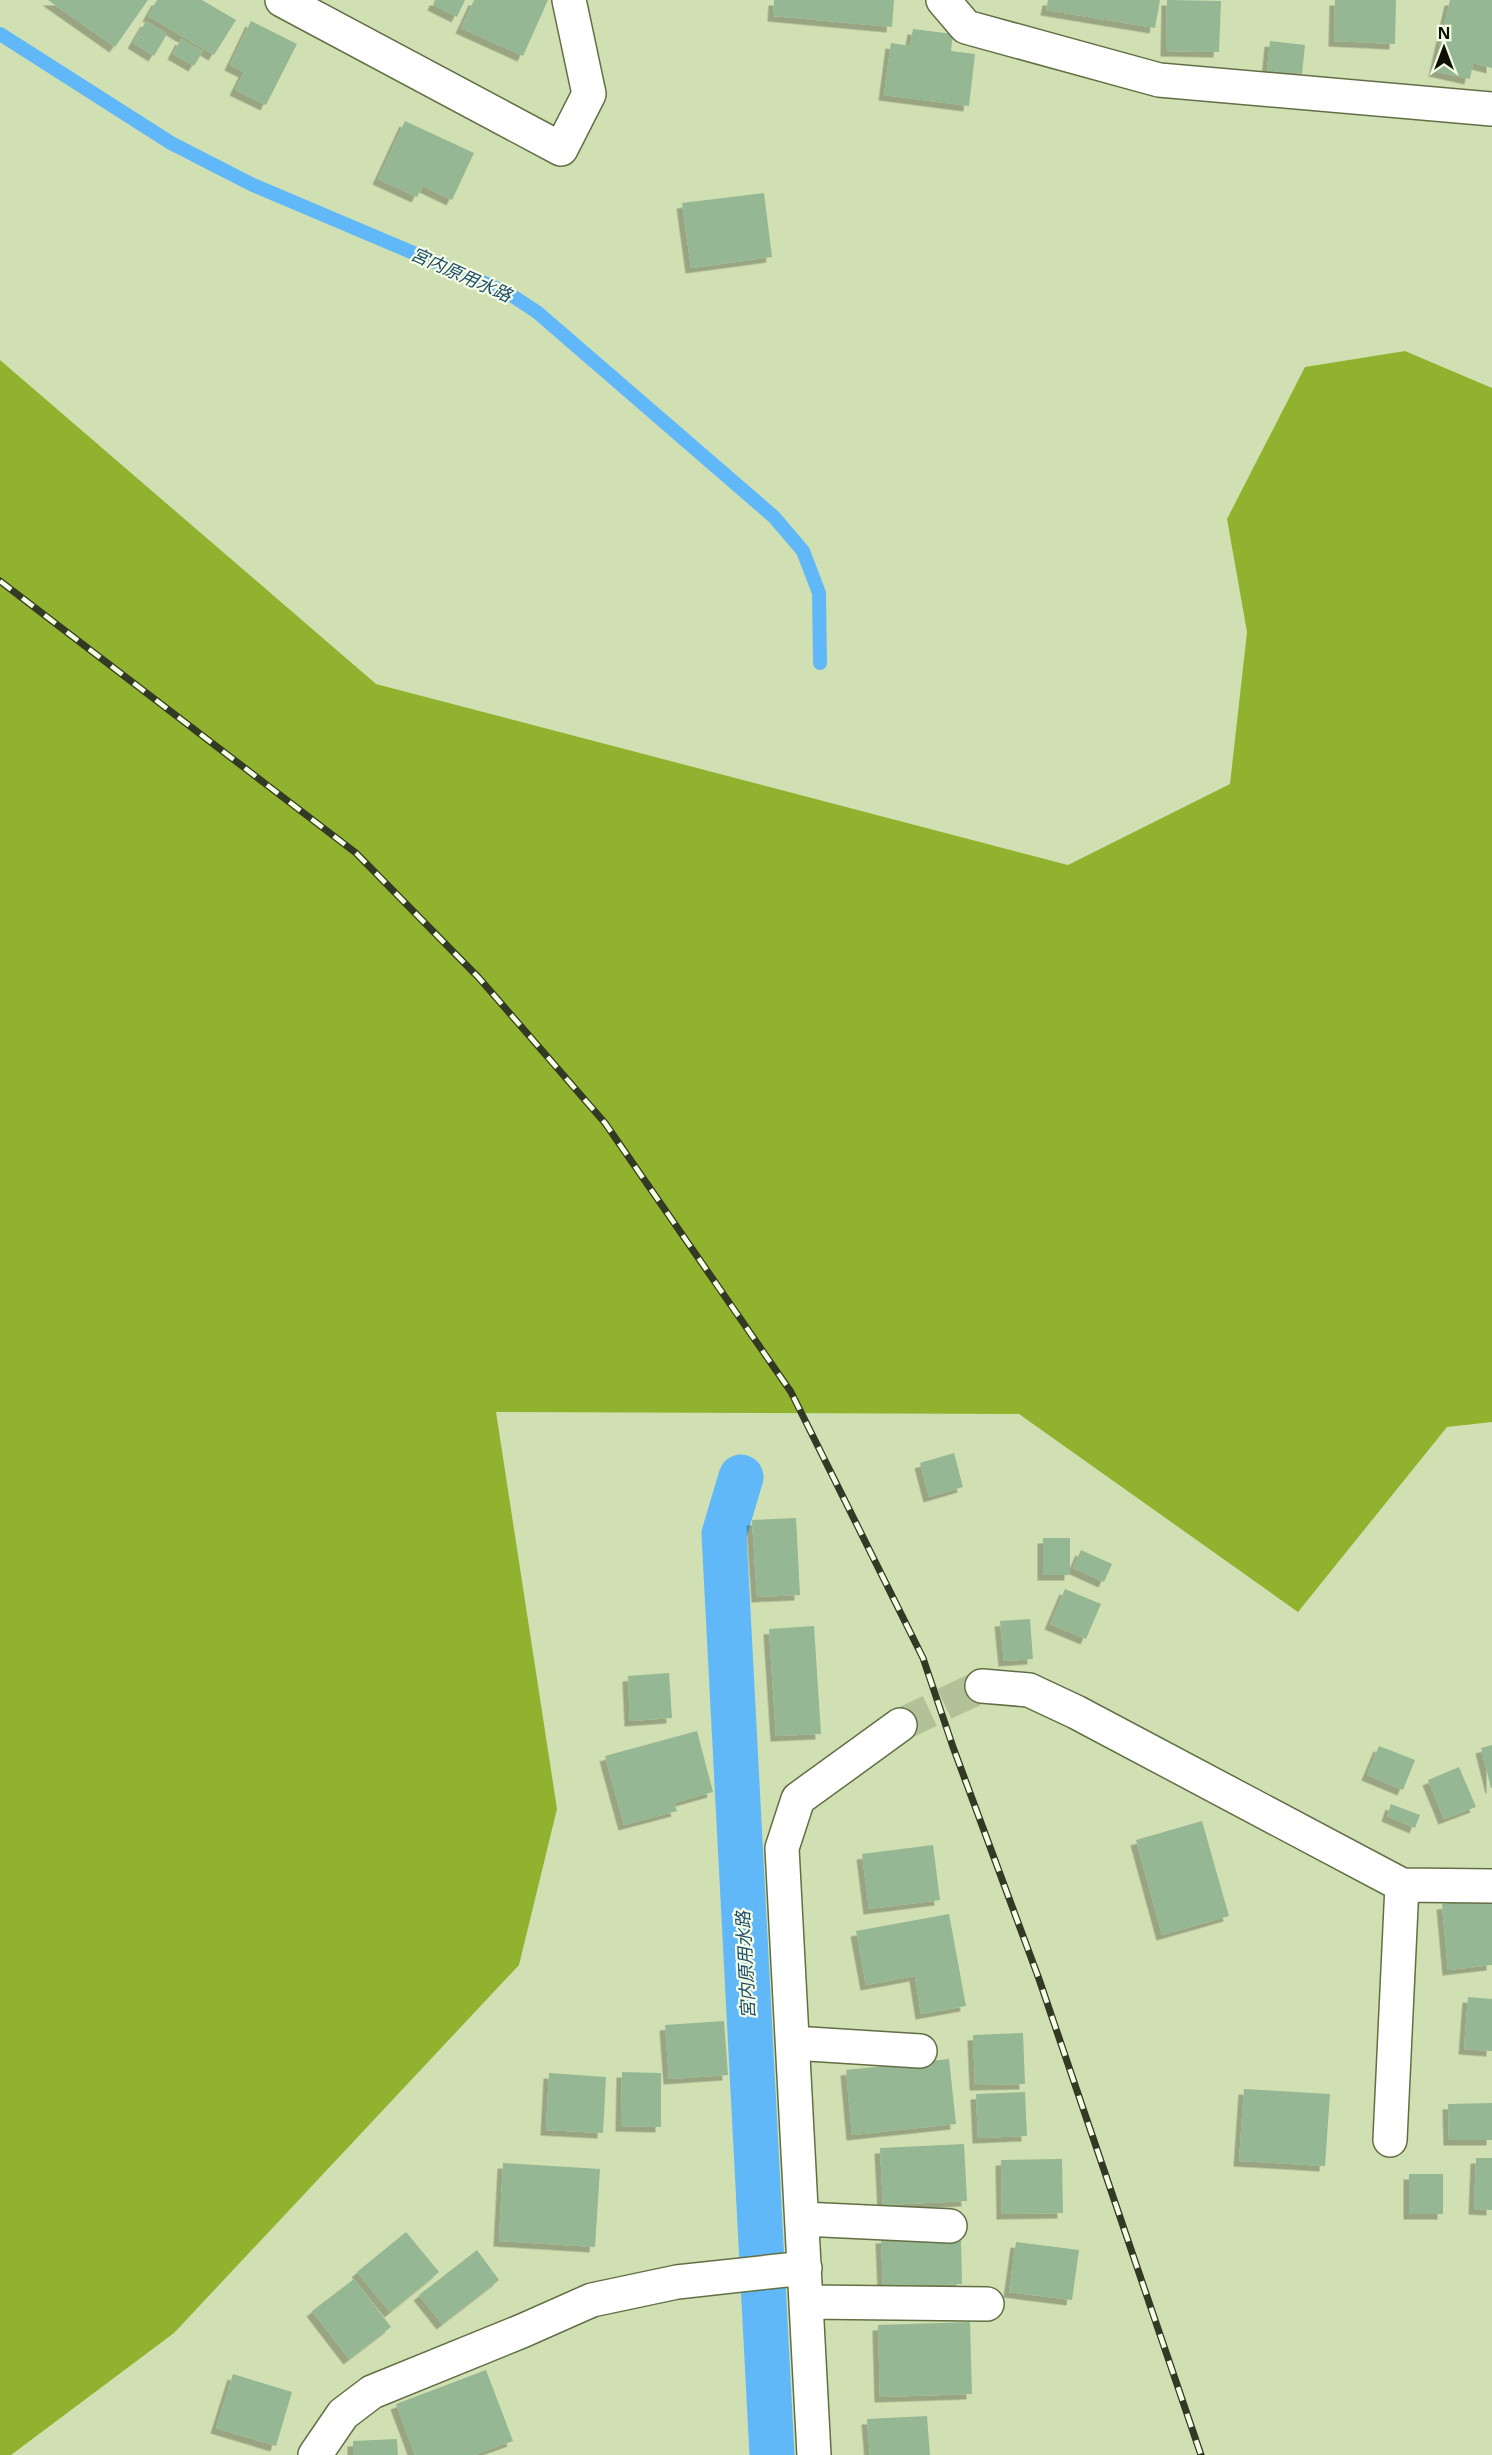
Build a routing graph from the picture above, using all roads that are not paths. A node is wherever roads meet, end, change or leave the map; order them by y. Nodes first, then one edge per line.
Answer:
1 (282, 0) edge
2 (569, 0) edge
3 (943, 0) edge
4 (1492, 109) edge
5 (982, 1686) tunnel mouth
6 (900, 1725) tunnel mouth
7 (1402, 1885) junction
8 (1492, 1886) edge
9 (793, 2043) junction
10 (920, 2051) dead end
11 (1390, 2140) dead end
12 (803, 2219) junction
13 (950, 2226) dead end
14 (798, 2269) junction
15 (807, 2302) junction
16 (987, 2304) dead end
17 (315, 2455) edge
18 (814, 2455) edge

1 - 2 street
3 - 4 street
5 - 7 street
6 - 9 street
7 - 8 street
7 - 11 street
9 - 10 street
9 - 12 street
12 - 13 street
12 - 14 street
14 - 15 street
14 - 17 street
15 - 16 street
15 - 18 street

